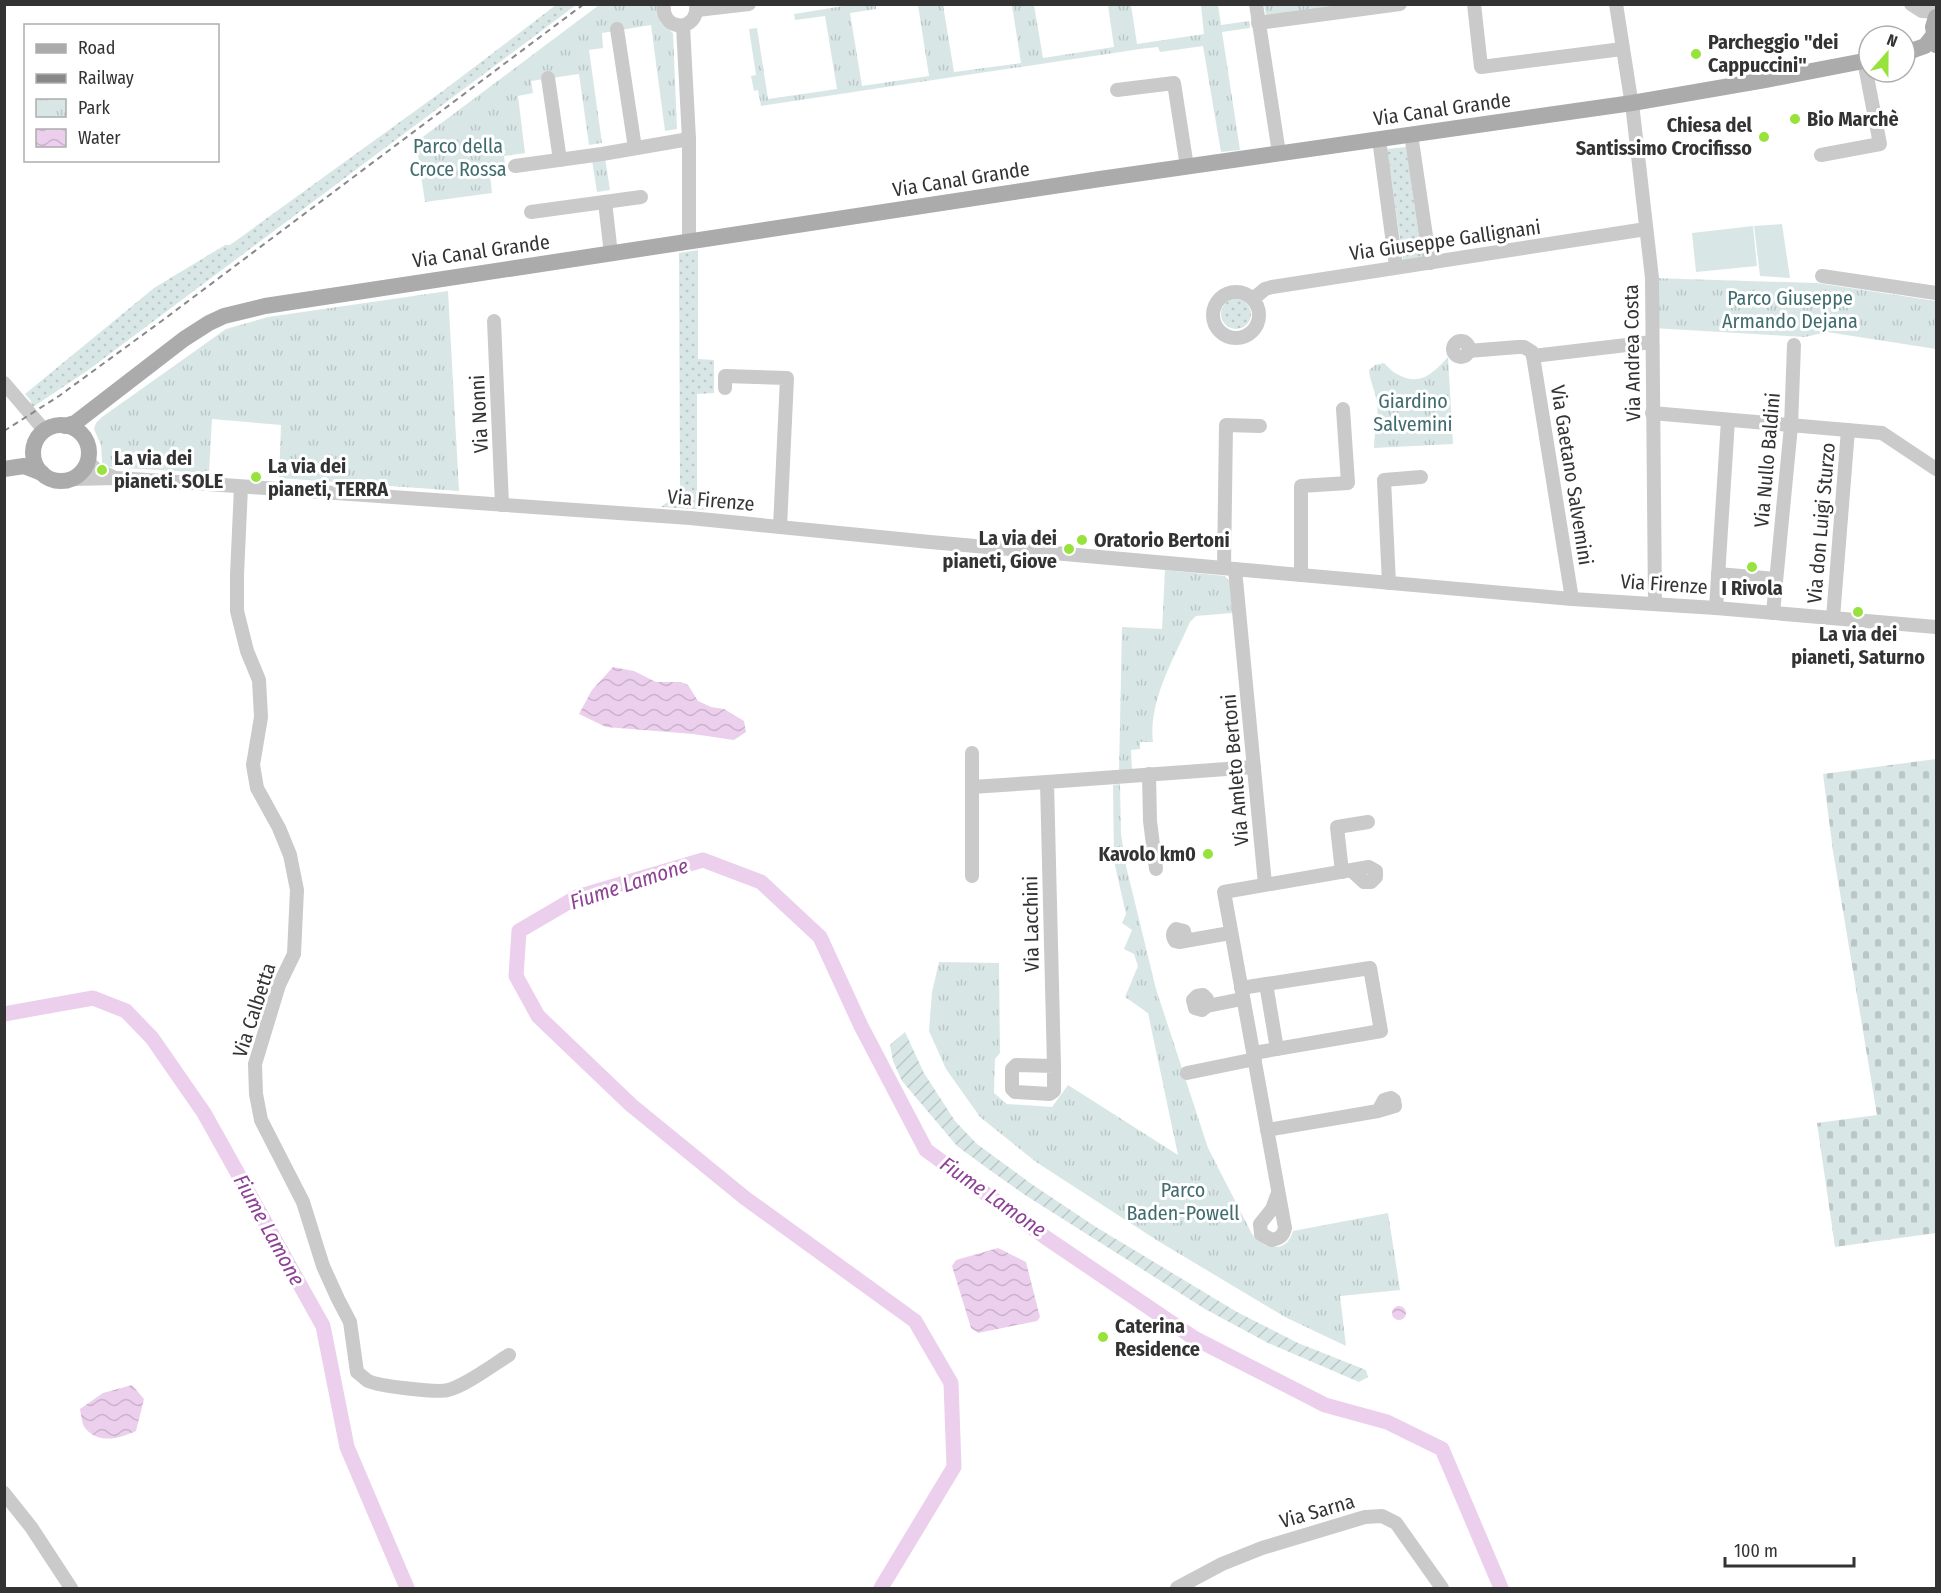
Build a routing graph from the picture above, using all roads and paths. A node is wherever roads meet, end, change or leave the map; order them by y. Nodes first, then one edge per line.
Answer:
1 (664, 4) edge
2 (749, 4) edge
3 (1256, 4) edge
4 (1400, 4) edge
5 (1474, 4) edge
6 (1616, 4) edge
7 (1911, 4) edge
8 (697, 7) edge
9 (1936, 12) edge
10 (1936, 17) edge
11 (1258, 23) junction
12 (682, 26) junction
13 (617, 29) dead end
14 (1935, 41) edge
15 (1917, 49) edge
16 (1622, 50) junction
17 (1917, 55) edge
18 (1936, 56) edge
19 (1857, 62) edge
20 (548, 78) dead end
21 (1870, 84) edge
22 (1117, 90) dead end
23 (1632, 103) junction
24 (1411, 134) junction
25 (689, 139) junction
26 (1379, 139) junction
27 (635, 148) junction
28 (1279, 153) junction
29 (1821, 155) dead end
30 (560, 160) junction
31 (515, 166) dead end
32 (1187, 167) junction
33 (641, 196) dead end
34 (605, 202) junction
35 (531, 212) dead end
36 (1646, 229) junction
37 (689, 242) junction
38 (611, 254) junction
39 (1430, 263) junction
40 (1396, 266) junction
41 (1822, 276) dead end
42 (1936, 293) edge
43 (1253, 299) dead end
44 (494, 321) dead end
45 (1652, 342) junction
46 (1794, 345) dead end
47 (1468, 351) dead end
48 (1533, 356) junction
49 (725, 376) dead end
50 (4, 383) edge
51 (94, 409) junction
52 (1343, 409) dead end
53 (1652, 413) junction
54 (1728, 420) junction
55 (65, 426) junction
56 (1260, 426) dead end
57 (1791, 426) junction
58 (1848, 430) junction
59 (45, 431) junction
60 (86, 441) junction
61 (34, 446) junction
62 (88, 462) junction
63 (4, 463) edge
64 (4, 469) edge
65 (1936, 469) edge
66 (42, 473) junction
67 (1422, 477) dead end
68 (116, 478) junction
69 (72, 479) junction
70 (241, 487) junction
71 (502, 505) junction
72 (780, 527) junction
73 (1229, 568) junction
74 (1718, 574) junction
75 (1301, 575) junction
76 (1776, 579) junction
77 (1389, 583) junction
78 (1572, 599) junction
79 (1654, 604) junction
80 (1716, 608) junction
81 (1773, 613) junction
82 (1833, 618) junction
83 (1936, 627) edge
84 (972, 753) dead end
85 (1254, 767) junction
86 (1149, 774) junction
87 (1047, 782) junction
88 (972, 787) junction
89 (1368, 822) dead end
90 (1156, 869) dead end
91 (972, 876) dead end
92 (1265, 884) junction
93 (1230, 933) junction
94 (1183, 940) dead end
95 (1266, 984) junction
96 (1242, 994) junction
97 (1207, 1006) dead end
98 (1277, 1049) junction
99 (1254, 1056) junction
100 (1053, 1066) dead end
101 (1187, 1073) dead end
102 (1378, 1111) dead end
103 (1267, 1130) junction
104 (1278, 1193) junction
105 (510, 1355) dead end
106 (4, 1493) edge
107 (71, 1588) edge
108 (1177, 1588) edge
109 (1442, 1588) edge

1 - 12 street
2 - 8 street
3 - 11 street
4 - 11 street
5 - 16 street
6 - 16 street, Via Andrea Costa
7 - 9 street
8 - 12 street
10 - 14 main road
11 - 28 street
12 - 25 street
13 - 27 street
14 - 15 main road
16 - 23 street, Via Andrea Costa
17 - 18 main road
19 - 23 main road, Via Canal Grande
20 - 30 street
21 - 29 street, Via Canal Grande
22 - 32 street
23 - 24 main road, Via Canal Grande
23 - 36 street, Via Andrea Costa
24 - 26 main road, Via Canal Grande
24 - 39 street
25 - 27 street
25 - 37 street
26 - 28 main road, Via Canal Grande
26 - 40 street
27 - 30 street
28 - 32 main road, Via Canal Grande
30 - 31 street
32 - 37 main road, Via Canal Grande
33 - 34 street
34 - 35 street
34 - 38 street
36 - 39 street, Via Giuseppe Gallignani
36 - 45 street, Via Andrea Costa
37 - 38 main road, Via Canal Grande
38 - 51 main road, Via Canal Grande
39 - 40 street, Via Giuseppe Gallignani
40 - 43 street, Via Giuseppe Gallignani
41 - 42 street
44 - 71 street, Via Nonni
45 - 48 street
45 - 53 street, Via Andrea Costa
46 - 57 street, Via Nullo Baldini
47 - 48 street
48 - 78 street, Via Gaetano Salvemini
49 - 72 street
50 - 59 street
51 - 55 main road, Via Canal Grande
51 - 60 main road
52 - 75 street
53 - 54 street
53 - 79 street, Via Andrea Costa
54 - 57 street
54 - 74 street
55 - 59 main road
55 - 60 main road
56 - 73 street, Via Amleto Bertoni
57 - 58 street
57 - 76 street, Via Nullo Baldini
58 - 65 street
58 - 82 street, Via don Luigi Sturzo
59 - 61 main road
60 - 62 main road
61 - 63 main road
61 - 66 main road
62 - 68 street, Via Firenze
62 - 69 main road
64 - 66 main road
66 - 69 main road
67 - 77 street
68 - 69 street, Via Firenze
68 - 70 street, Via Firenze
70 - 71 street, Via Firenze
70 - 105 street, Via Calbetta
71 - 72 street, Via Firenze
72 - 73 street, Via Firenze
73 - 75 street, Via Firenze
73 - 85 street, Via Amleto Bertoni
74 - 76 street
74 - 80 street
75 - 77 street, Via Firenze
76 - 81 street, Via Nullo Baldini
77 - 78 street, Via Firenze
78 - 79 street, Via Firenze
79 - 80 street, Via Firenze
80 - 81 street, Via Firenze
81 - 82 street, Via Firenze
82 - 83 street, Via Firenze
84 - 88 street
85 - 86 street
85 - 92 street, Via Amleto Bertoni
86 - 87 street
86 - 90 street
87 - 88 street
87 - 100 street, Via Lacchini
88 - 91 street
89 - 92 street
92 - 93 street
93 - 94 street
93 - 96 street
95 - 96 street
95 - 98 street
95 - 98 street
96 - 97 street
96 - 99 street
98 - 99 street
99 - 101 street
99 - 103 street
102 - 103 street
103 - 104 street
104 - 104 street
106 - 107 street
108 - 109 street, Via Sarna

